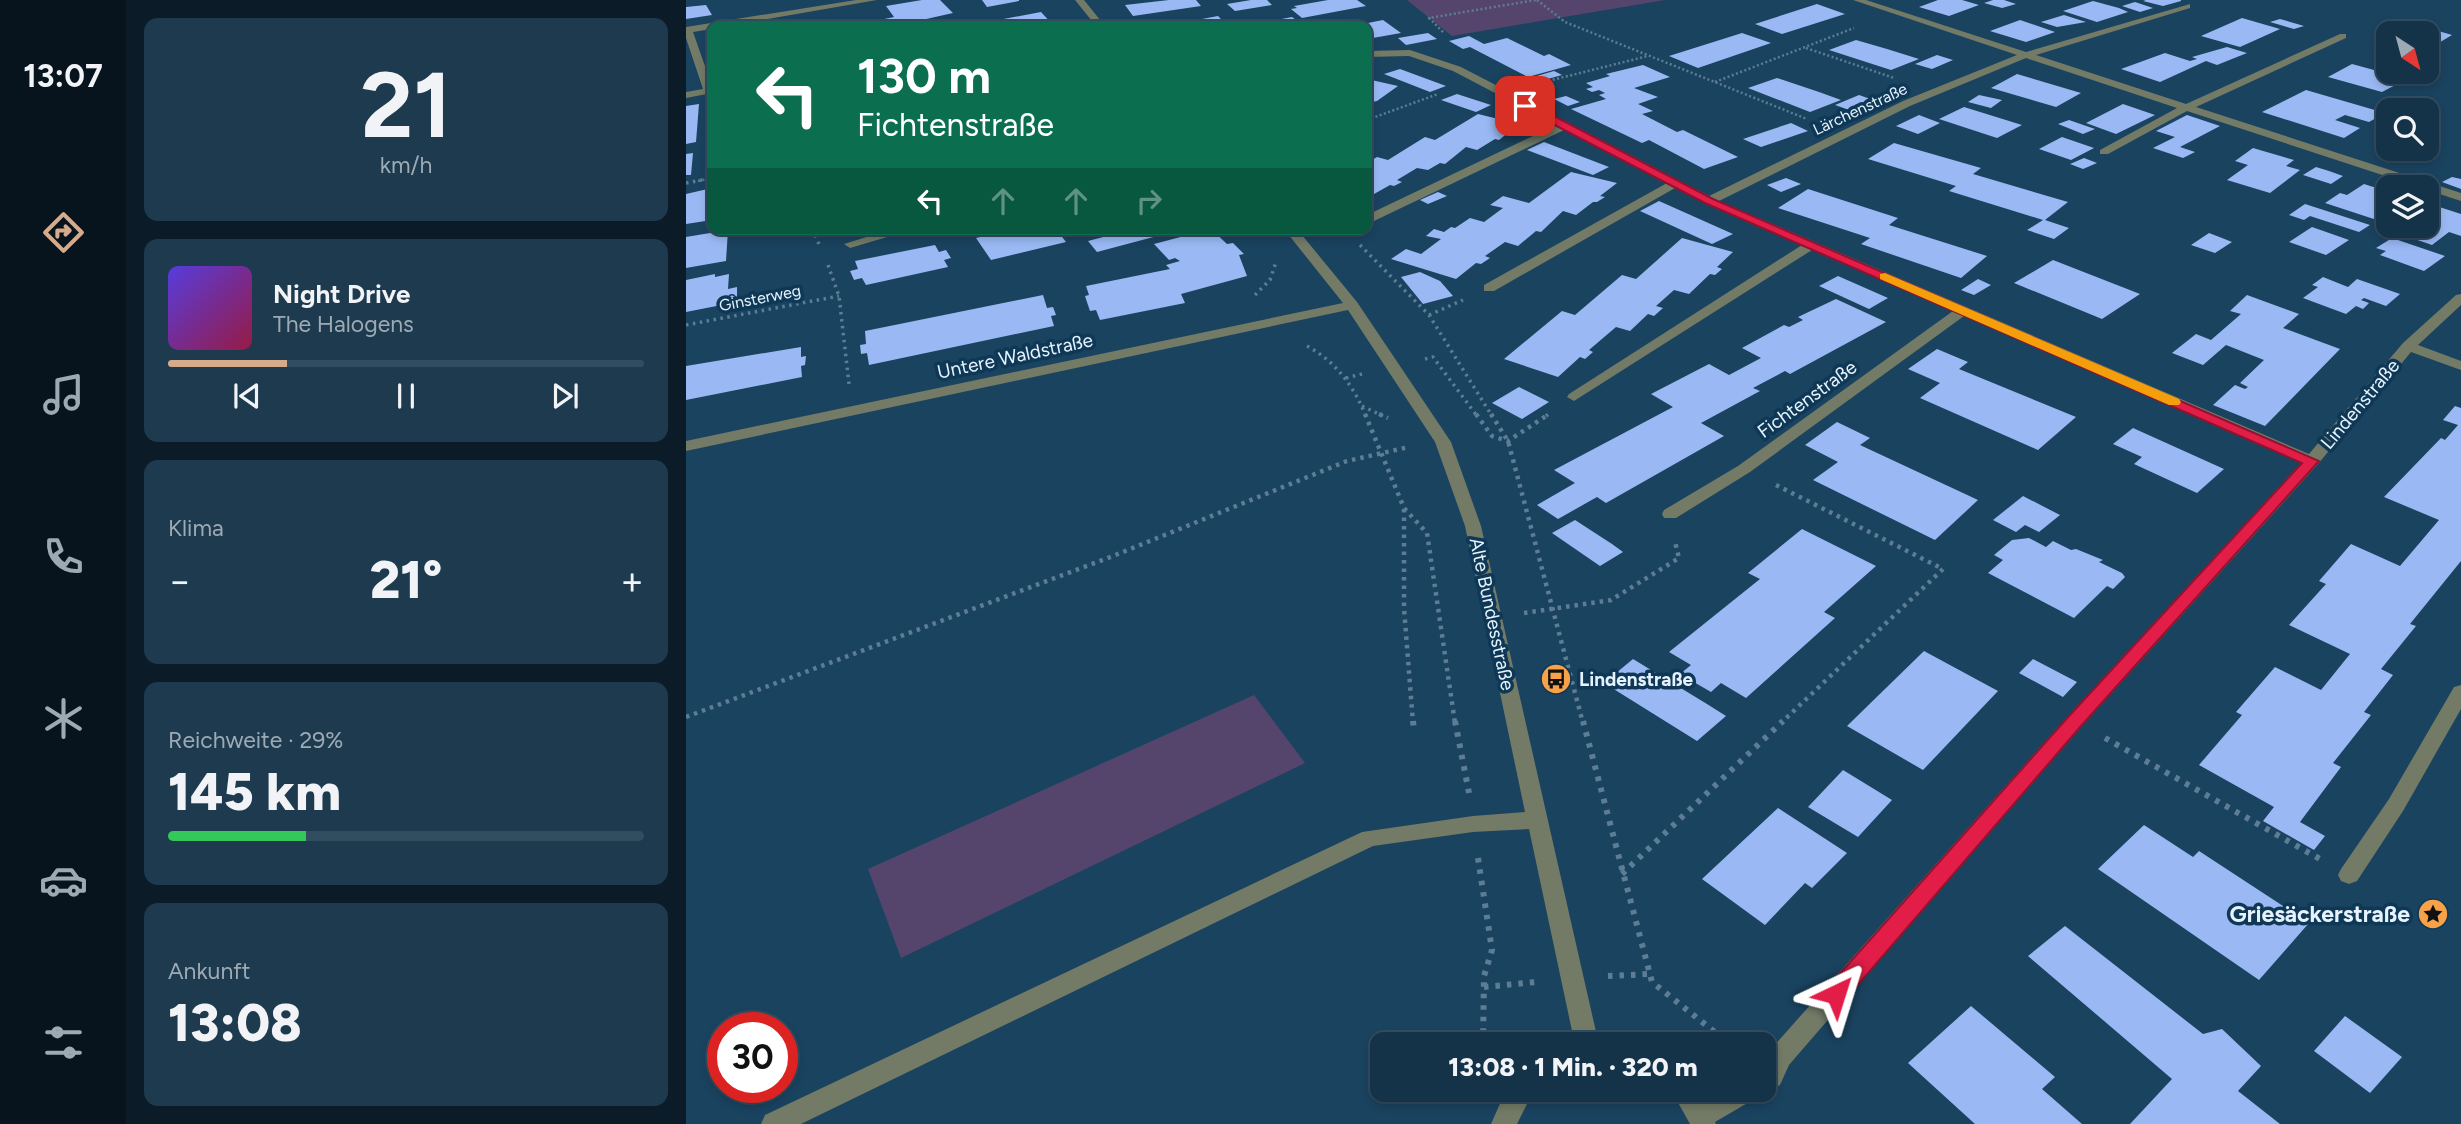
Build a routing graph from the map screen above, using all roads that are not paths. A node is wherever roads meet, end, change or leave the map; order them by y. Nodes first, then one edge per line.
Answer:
1 (873, 0) edge
2 (1079, 0) edge
3 (1857, 0) edge
4 (2187, 6) dead end
5 (743, 21) edge
6 (1097, 21) edge
7 (707, 27) edge
8 (687, 30) edge
9 (2343, 36) dead end
10 (1372, 54) edge
11 (2028, 54) junction
12 (707, 85) edge
13 (707, 91) edge
14 (686, 95) edge
15 (2186, 107) junction
16 (1563, 126) junction
17 (2104, 152) dead end
18 (1674, 184) junction
19 (2461, 197) edge
20 (1709, 201) junction
21 (1372, 217) edge
22 (885, 235) edge
23 (1295, 235) edge
24 (850, 244) dead end
25 (1811, 246) junction
26 (1489, 288) road end
27 (2461, 298) edge
28 (1352, 305) junction
29 (1963, 310) junction
30 (2408, 346) junction
31 (2461, 366) edge
32 (1574, 397) road end
33 (686, 446) edge
34 (2312, 461) junction
35 (1670, 513) road end
36 (2461, 692) edge
37 (1536, 820) junction
38 (2348, 875) road end
39 (1584, 1032) edge
40 (1776, 1065) edge
41 (1512, 1102) edge
42 (1691, 1102) edge
43 (1729, 1102) edge
44 (1702, 1120) edge
45 (774, 1124) edge
46 (1504, 1124) edge

1 - 5 street
2 - 6 street
3 - 11 street
4 - 11 street, Lärchenstraße
7 - 8 street
8 - 12 street
9 - 15 street
10 - 16 street
11 - 15 street
11 - 20 street, Lärchenstraße
13 - 14 street
15 - 17 street
15 - 19 street
16 - 18 street
16 - 21 street
18 - 20 street
18 - 26 street
20 - 25 street
22 - 24 street
23 - 28 street, Alte Bundesstraße
25 - 29 street
25 - 32 street
27 - 30 street, Lindenstraße
28 - 33 street, Untere Waldstraße
28 - 37 street, Alte Bundesstraße
29 - 34 street
29 - 35 street, Fichtenstraße
30 - 31 street
30 - 34 street, Lindenstraße
34 - 40 street, Lindenstraße
36 - 38 street
37 - 39 street, Alte Bundesstraße
37 - 45 street
41 - 46 street
42 - 44 street
43 - 44 street

